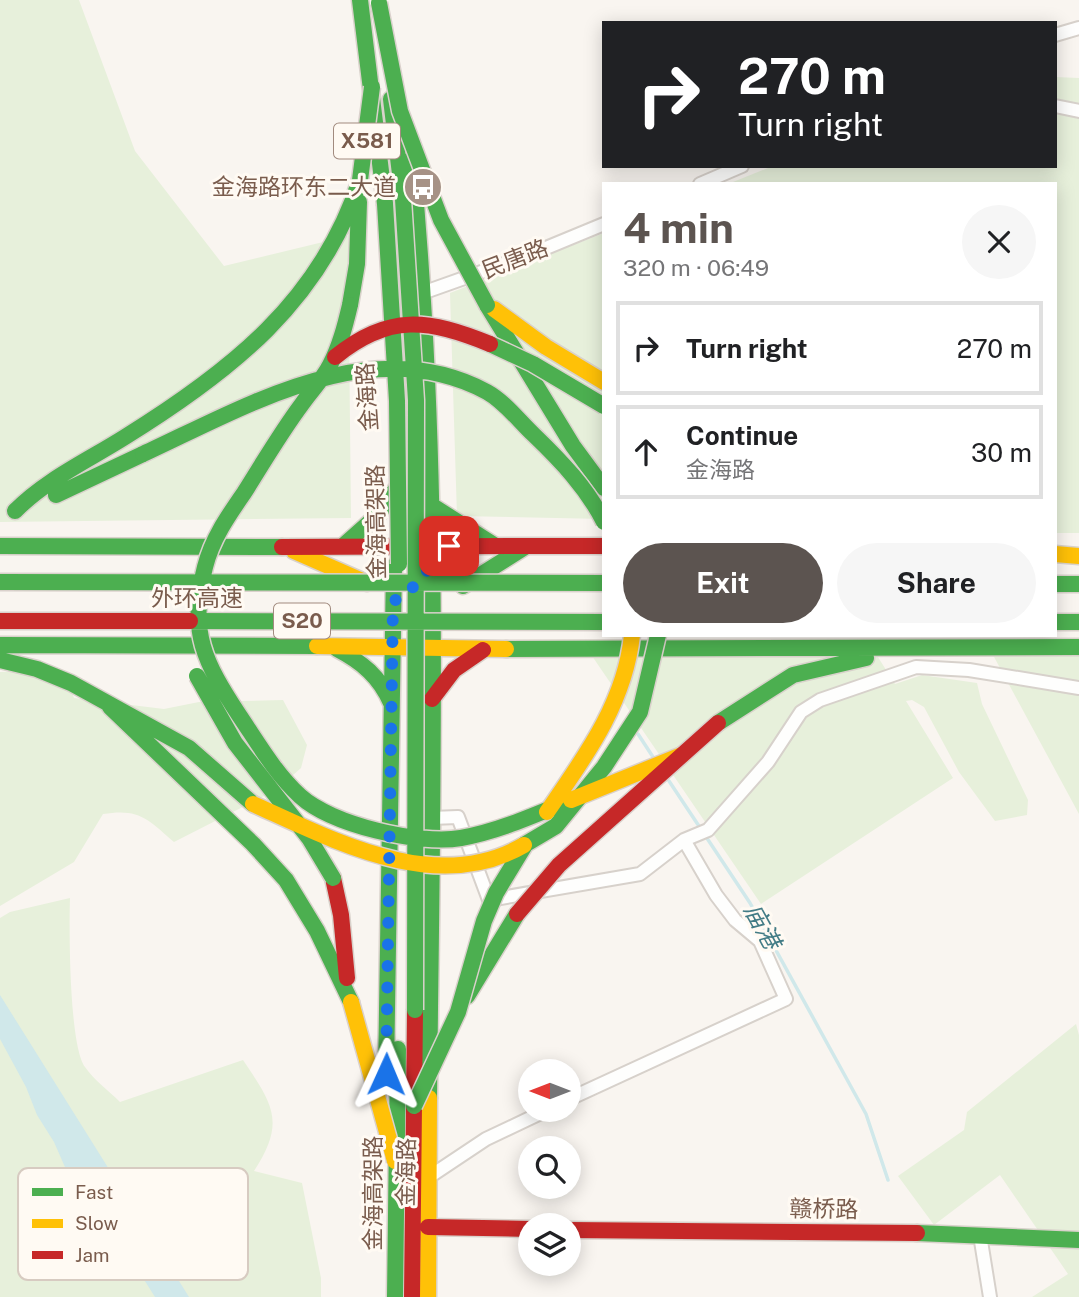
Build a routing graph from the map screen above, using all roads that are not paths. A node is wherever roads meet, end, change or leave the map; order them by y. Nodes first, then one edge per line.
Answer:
1 (348, 0) edge
2 (360, 0) edge
3 (383, 1) edge
4 (1079, 28) edge
5 (1057, 34) edge
6 (372, 87) junction
7 (1057, 106) edge
8 (1079, 111) edge
9 (737, 168) edge
10 (360, 180) junction
11 (705, 182) edge
12 (602, 225) edge
13 (425, 292) junction
14 (487, 305) junction
15 (602, 381) edge
16 (602, 405) edge
17 (602, 485) edge
18 (396, 489) junction
19 (430, 505) junction
20 (8, 514) edge
21 (602, 518) edge
22 (0, 546) edge
23 (343, 546) junction
24 (393, 546) junction
25 (430, 546) junction
26 (496, 546) junction
27 (527, 546) junction
28 (602, 546) edge
29 (282, 547) junction
30 (1057, 554) edge
31 (1079, 555) edge
32 (394, 563) junction
33 (431, 566) junction
34 (0, 582) edge
35 (602, 583) edge
36 (1057, 584) edge
37 (1079, 584) edge
38 (413, 587) junction
39 (393, 602) junction
40 (433, 604) junction
41 (413, 614) junction
42 (0, 621) edge
43 (602, 622) edge
44 (1057, 622) edge
45 (1079, 622) edge
46 (632, 637) edge
47 (658, 637) edge
48 (432, 643) junction
49 (393, 644) junction
50 (0, 645) edge
51 (317, 646) junction
52 (931, 647) junction
53 (1079, 647) edge
54 (335, 648) junction
55 (486, 649) junction
56 (506, 649) junction
57 (0, 660) edge
58 (1079, 688) edge
59 (431, 701) junction
60 (110, 707) junction
61 (393, 724) junction
62 (682, 755) junction
63 (431, 818) junction
64 (696, 835) junction
65 (351, 1002) junction
66 (458, 1012) junction
67 (581, 1093) edge
68 (414, 1106) junction
69 (522, 1122) edge
70 (395, 1161) junction
71 (429, 1177) junction
72 (428, 1227) junction
73 (518, 1229) edge
74 (581, 1230) edge
75 (980, 1235) junction
76 (1079, 1240) edge
77 (385, 1297) edge
78 (395, 1297) edge
79 (412, 1297) edge
80 (428, 1297) edge
81 (990, 1297) edge

1 - 18 main road, 金海路 / X581
2 - 6 main road, 金海高架路
3 - 13 main road, 金海路 / X581
3 - 14 main road, bridge
3 - 68 main road, 金海高架路, bridge
4 - 5 street
6 - 10 main road, bridge
6 - 70 main road, 金海高架路, bridge
7 - 8 street
9 - 11 street
10 - 20 main road
10 - 62 main road, bridge
12 - 13 street, 民唐路
13 - 19 main road, 金海路 / X581
14 - 15 main road
14 - 17 main road, bridge
16 - 65 main road, bridge
18 - 23 main road
18 - 24 main road, 金海路 / X581
19 - 25 main road, 金海路 / X581
19 - 26 main road
20 - 21 main road, bridge
22 - 29 main road
23 - 24 main road
23 - 29 main road
24 - 25 main road
24 - 32 main road, 金海路 / X581
25 - 26 main road
25 - 33 main road, 金海路 / X581
26 - 27 main road
27 - 28 main road
27 - 40 main road
29 - 39 main road
30 - 31 main road
32 - 38 main road
32 - 39 main road, 金海路 / X581
33 - 38 main road
33 - 40 main road, 金海路 / X581
34 - 35 main road, 外环高速 / S20, bridge
36 - 37 main road
38 - 39 main road
38 - 40 main road
39 - 41 main road
39 - 49 main road, 金海路 / X581
39 - 51 main road
40 - 41 main road
40 - 48 main road, 金海路 / X581
40 - 56 main road
41 - 48 main road
41 - 49 main road
42 - 43 main road, 外环高速 / S20, bridge
44 - 45 main road
46 - 66 main road, bridge
47 - 60 main road, bridge
48 - 49 main road
48 - 55 main road
48 - 59 main road, 金海路 / X581
49 - 54 main road
49 - 61 main road, 金海路 / X581
50 - 51 main road
51 - 54 main road
52 - 53 main road
52 - 56 main road
52 - 62 main road, bridge
54 - 61 main road
55 - 56 main road
55 - 59 main road
57 - 60 main road
58 - 64 street
59 - 63 main road, 金海路 / X581
60 - 65 main road
61 - 77 main road, 金海路 / X581
62 - 66 main road, bridge
63 - 64 street
63 - 71 main road, 金海路 / X581
64 - 67 street
65 - 70 main road, bridge
66 - 68 main road, bridge
68 - 79 main road, 金海高架路
69 - 71 street
70 - 78 main road, 金海高架路
71 - 72 main road, 金海路 / X581
72 - 73 main road
72 - 80 main road, 金海路 / X581
74 - 75 main road, 赣桥路
75 - 76 main road, 赣桥路
75 - 81 street

